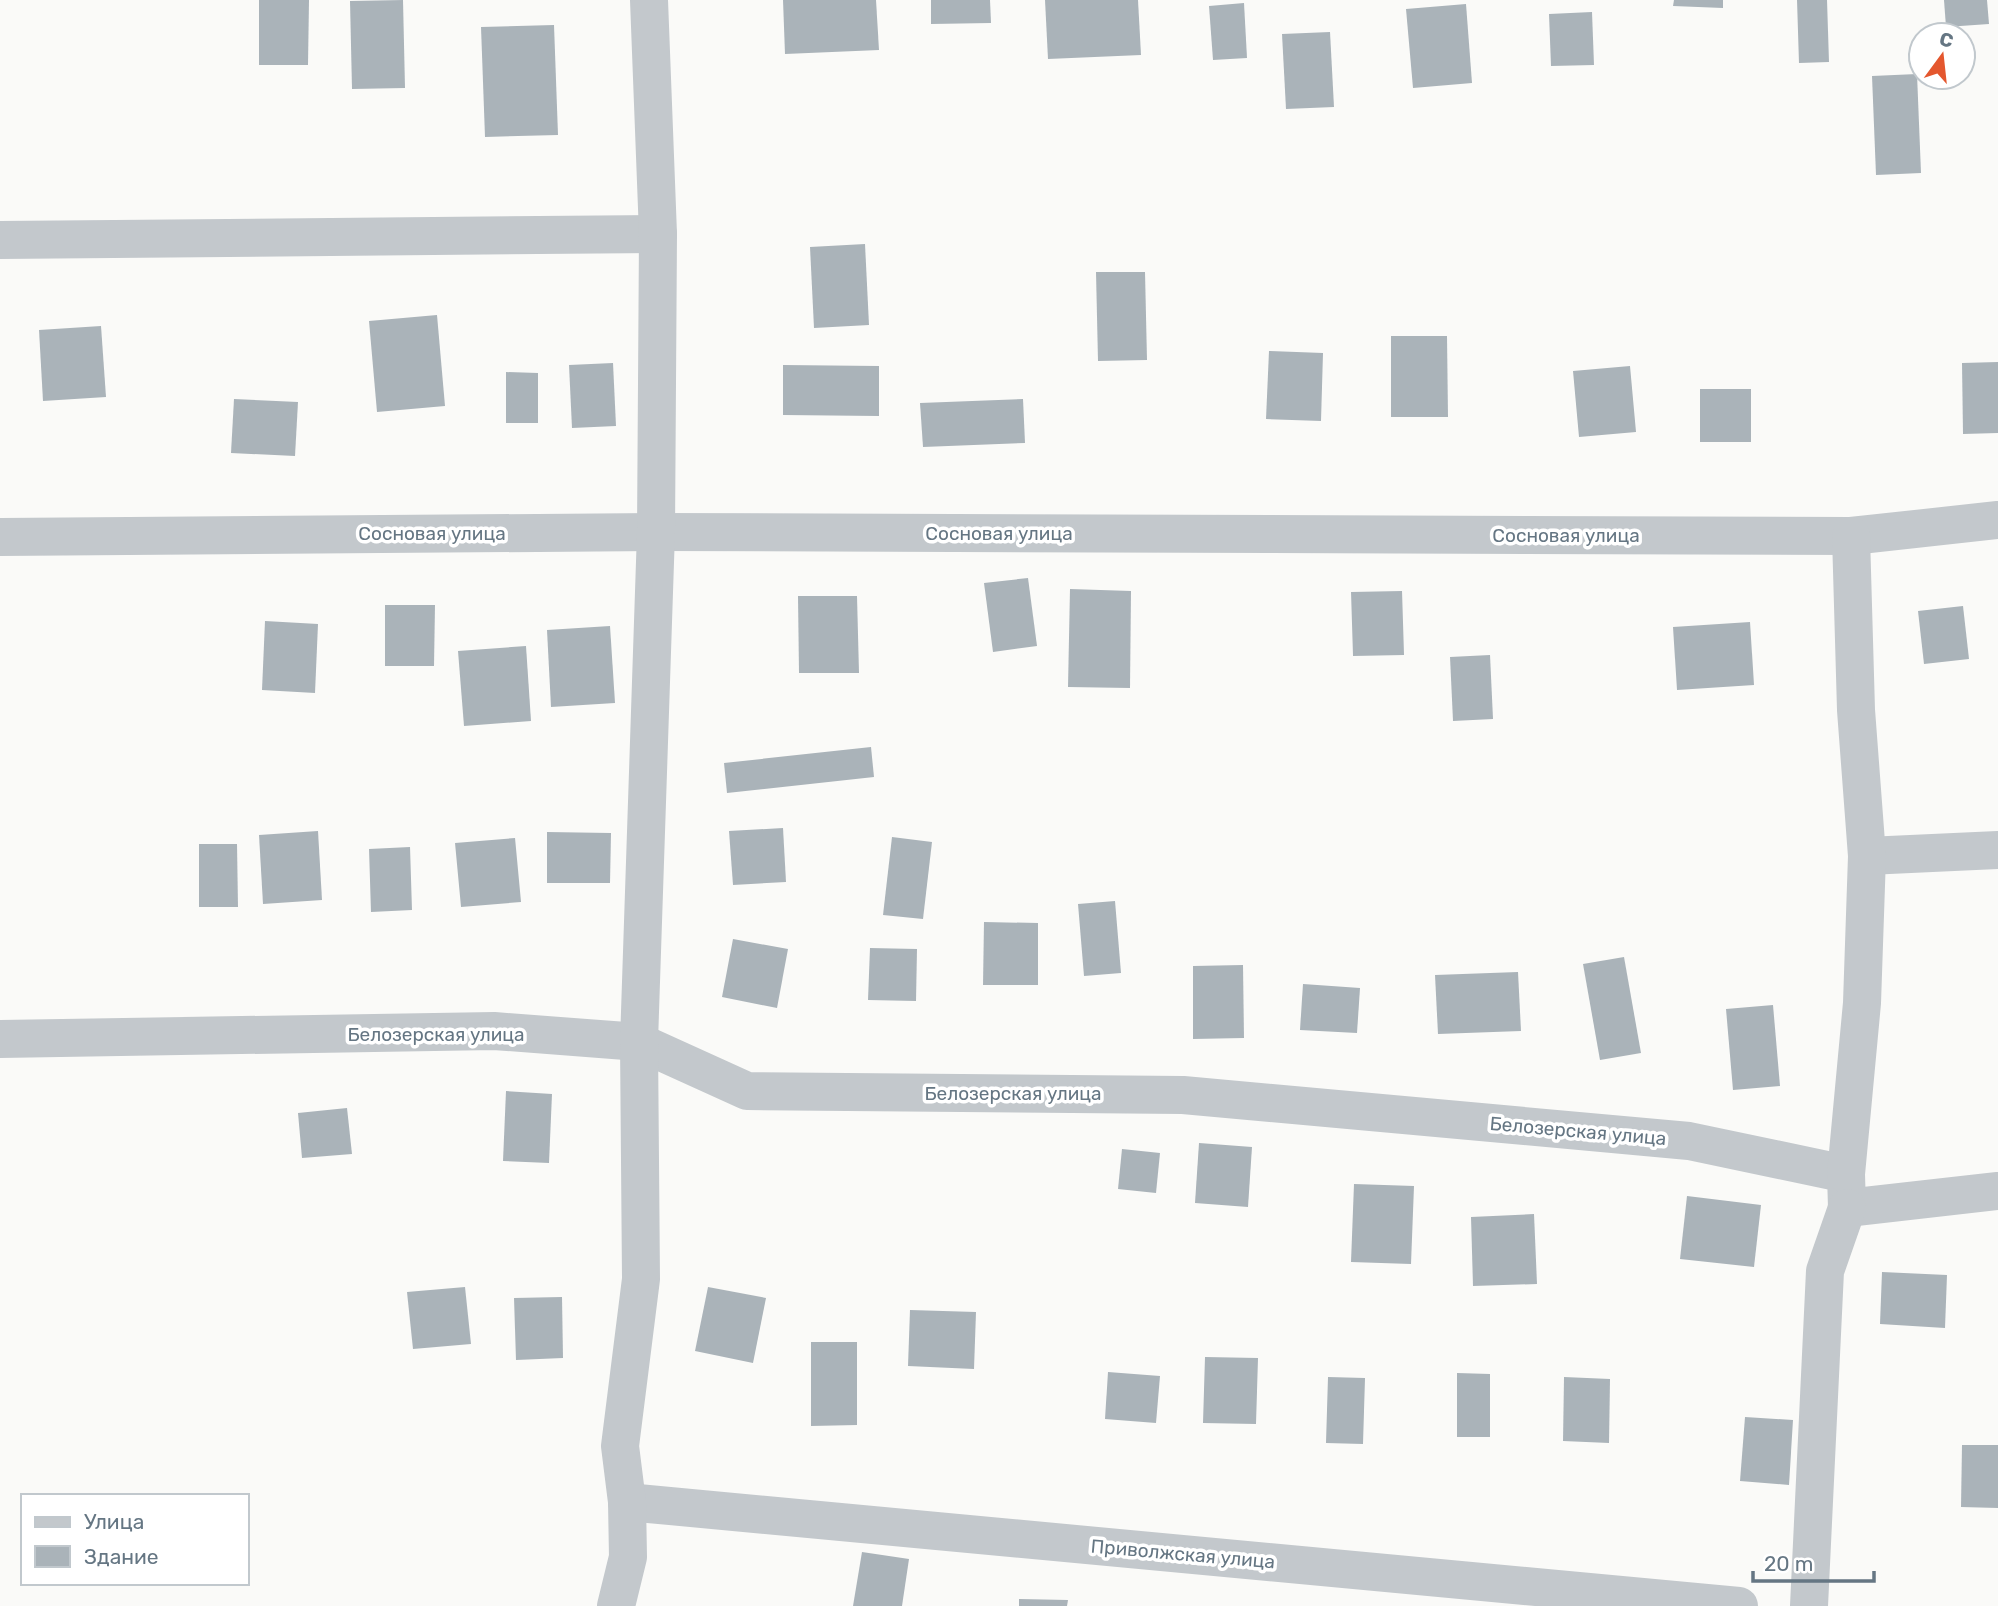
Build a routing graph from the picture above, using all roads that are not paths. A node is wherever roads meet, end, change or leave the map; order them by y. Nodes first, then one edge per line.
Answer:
1 (649, 0) edge
2 (658, 234) junction
3 (0, 240) edge
4 (1998, 520) edge
5 (656, 532) junction
6 (0, 537) edge
7 (1851, 537) junction
8 (1998, 850) edge
9 (1867, 856) junction
10 (0, 1040) edge
11 (639, 1042) junction
12 (1846, 1191) junction
13 (1998, 1191) edge
14 (627, 1502) junction
15 (616, 1606) edge
16 (1740, 1606) edge
17 (1809, 1606) edge

1 - 2 street
2 - 3 street
2 - 5 street
4 - 7 street, Сосновая улица
5 - 6 street, Сосновая улица
5 - 7 street, Сосновая улица
5 - 11 street
7 - 9 street
8 - 9 street
9 - 12 street
10 - 11 street, Белозерская улица
11 - 12 street, Белозерская улица
11 - 14 street
12 - 13 street, Белозерская улица
12 - 17 street
14 - 15 street
14 - 16 street, Приволжская улица

